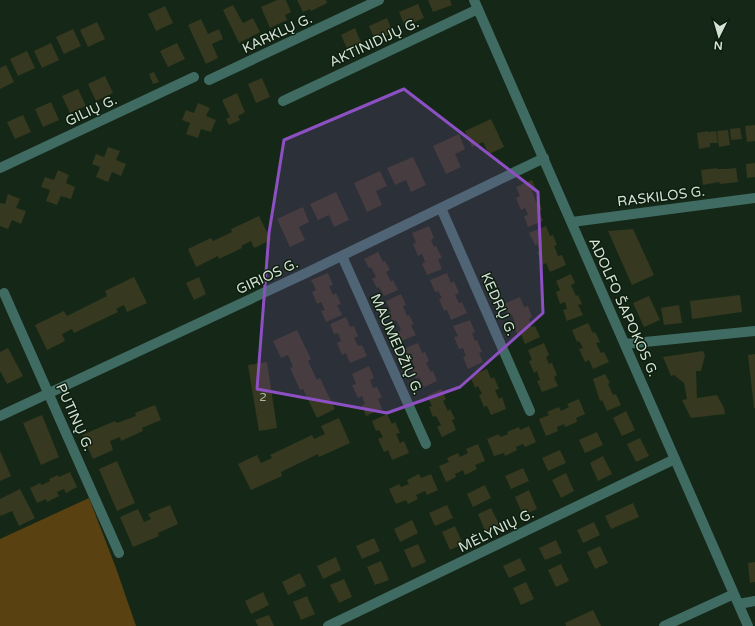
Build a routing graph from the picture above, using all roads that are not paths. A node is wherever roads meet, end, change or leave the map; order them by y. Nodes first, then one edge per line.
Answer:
1 (379, 0) edge
2 (476, 4) edge
3 (194, 77) dead end
4 (210, 80) dead end
5 (283, 101) dead end
6 (544, 158) junction
7 (0, 168) edge
8 (755, 198) edge
9 (441, 208) junction
10 (572, 222) junction
11 (342, 256) junction
12 (4, 293) dead end
13 (755, 331) edge
14 (625, 344) junction
15 (50, 393) junction
16 (530, 411) dead end
17 (0, 416) edge
18 (426, 444) dead end
19 (675, 459) junction
20 (119, 553) dead end
21 (734, 594) junction
22 (755, 601) edge
23 (739, 604) junction
24 (328, 626) edge
25 (664, 626) edge
26 (748, 626) edge

1 - 4 street, KARKLŲ G.
2 - 5 street, AKTINIDIJŲ G.
2 - 6 street, ADOLFO ŠAPOKOS G.
3 - 7 street, GILIŲ G.
6 - 9 street, GIRIOS G.
6 - 10 street, ADOLFO ŠAPOKOS G.
8 - 10 street, RASKILOS G.
9 - 11 street, GIRIOS G.
9 - 16 street, KEDRŲ G.
10 - 14 street, ADOLFO ŠAPOKOS G.
11 - 15 street, GIRIOS G.
11 - 18 street, MAUMEDŽIŲ G.
12 - 15 street, PUTINŲ G.
13 - 14 street
14 - 19 street, ADOLFO ŠAPOKOS G.
15 - 17 street, GIRIOS G.
15 - 20 street, PUTINŲ G.
19 - 21 street, ADOLFO ŠAPOKOS G.
19 - 24 street, MĖLYNIŲ G.
21 - 23 street, ADOLFO ŠAPOKOS G.
21 - 25 street
22 - 23 street
23 - 26 street, ADOLFO ŠAPOKOS G.

